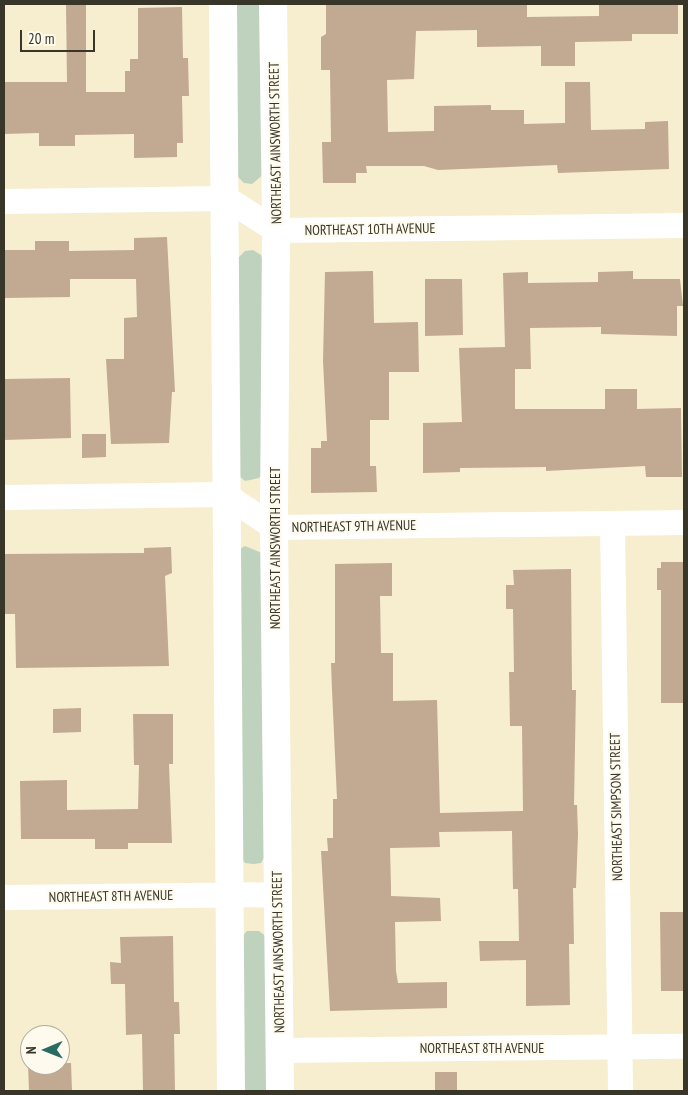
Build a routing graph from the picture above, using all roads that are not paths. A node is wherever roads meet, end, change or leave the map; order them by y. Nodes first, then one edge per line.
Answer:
1 (224, 4) edge
2 (273, 4) edge
3 (226, 198) junction
4 (4, 201) edge
5 (684, 225) edge
6 (276, 230) junction
7 (224, 494) junction
8 (4, 497) edge
9 (684, 522) edge
10 (612, 523) junction
11 (274, 527) junction
12 (278, 894) junction
13 (228, 895) junction
14 (4, 897) edge
15 (684, 1046) edge
16 (619, 1047) junction
17 (280, 1050) junction
18 (231, 1091) edge
19 (280, 1091) edge
20 (620, 1091) edge

1 - 3 street
2 - 6 street, NORTHEAST AINSWORTH STREET
3 - 4 street
3 - 6 street
3 - 7 street
5 - 6 street, NORTHEAST 10TH AVENUE
6 - 11 street, NORTHEAST AINSWORTH STREET
7 - 8 street
7 - 11 street, NORTHEAST 9TH AVENUE
7 - 13 street
9 - 10 street, NORTHEAST 9TH AVENUE
10 - 11 street, NORTHEAST 9TH AVENUE
10 - 16 street, NORTHEAST SIMPSON STREET
11 - 12 street, NORTHEAST AINSWORTH STREET
12 - 13 street, NORTHEAST 8TH AVENUE
12 - 17 street, NORTHEAST AINSWORTH STREET
13 - 14 street, NORTHEAST 8TH AVENUE
13 - 18 street
15 - 16 street, NORTHEAST 8TH AVENUE
16 - 17 street, NORTHEAST 8TH AVENUE
16 - 20 street, NORTHEAST SIMPSON STREET
17 - 19 street, NORTHEAST AINSWORTH STREET

